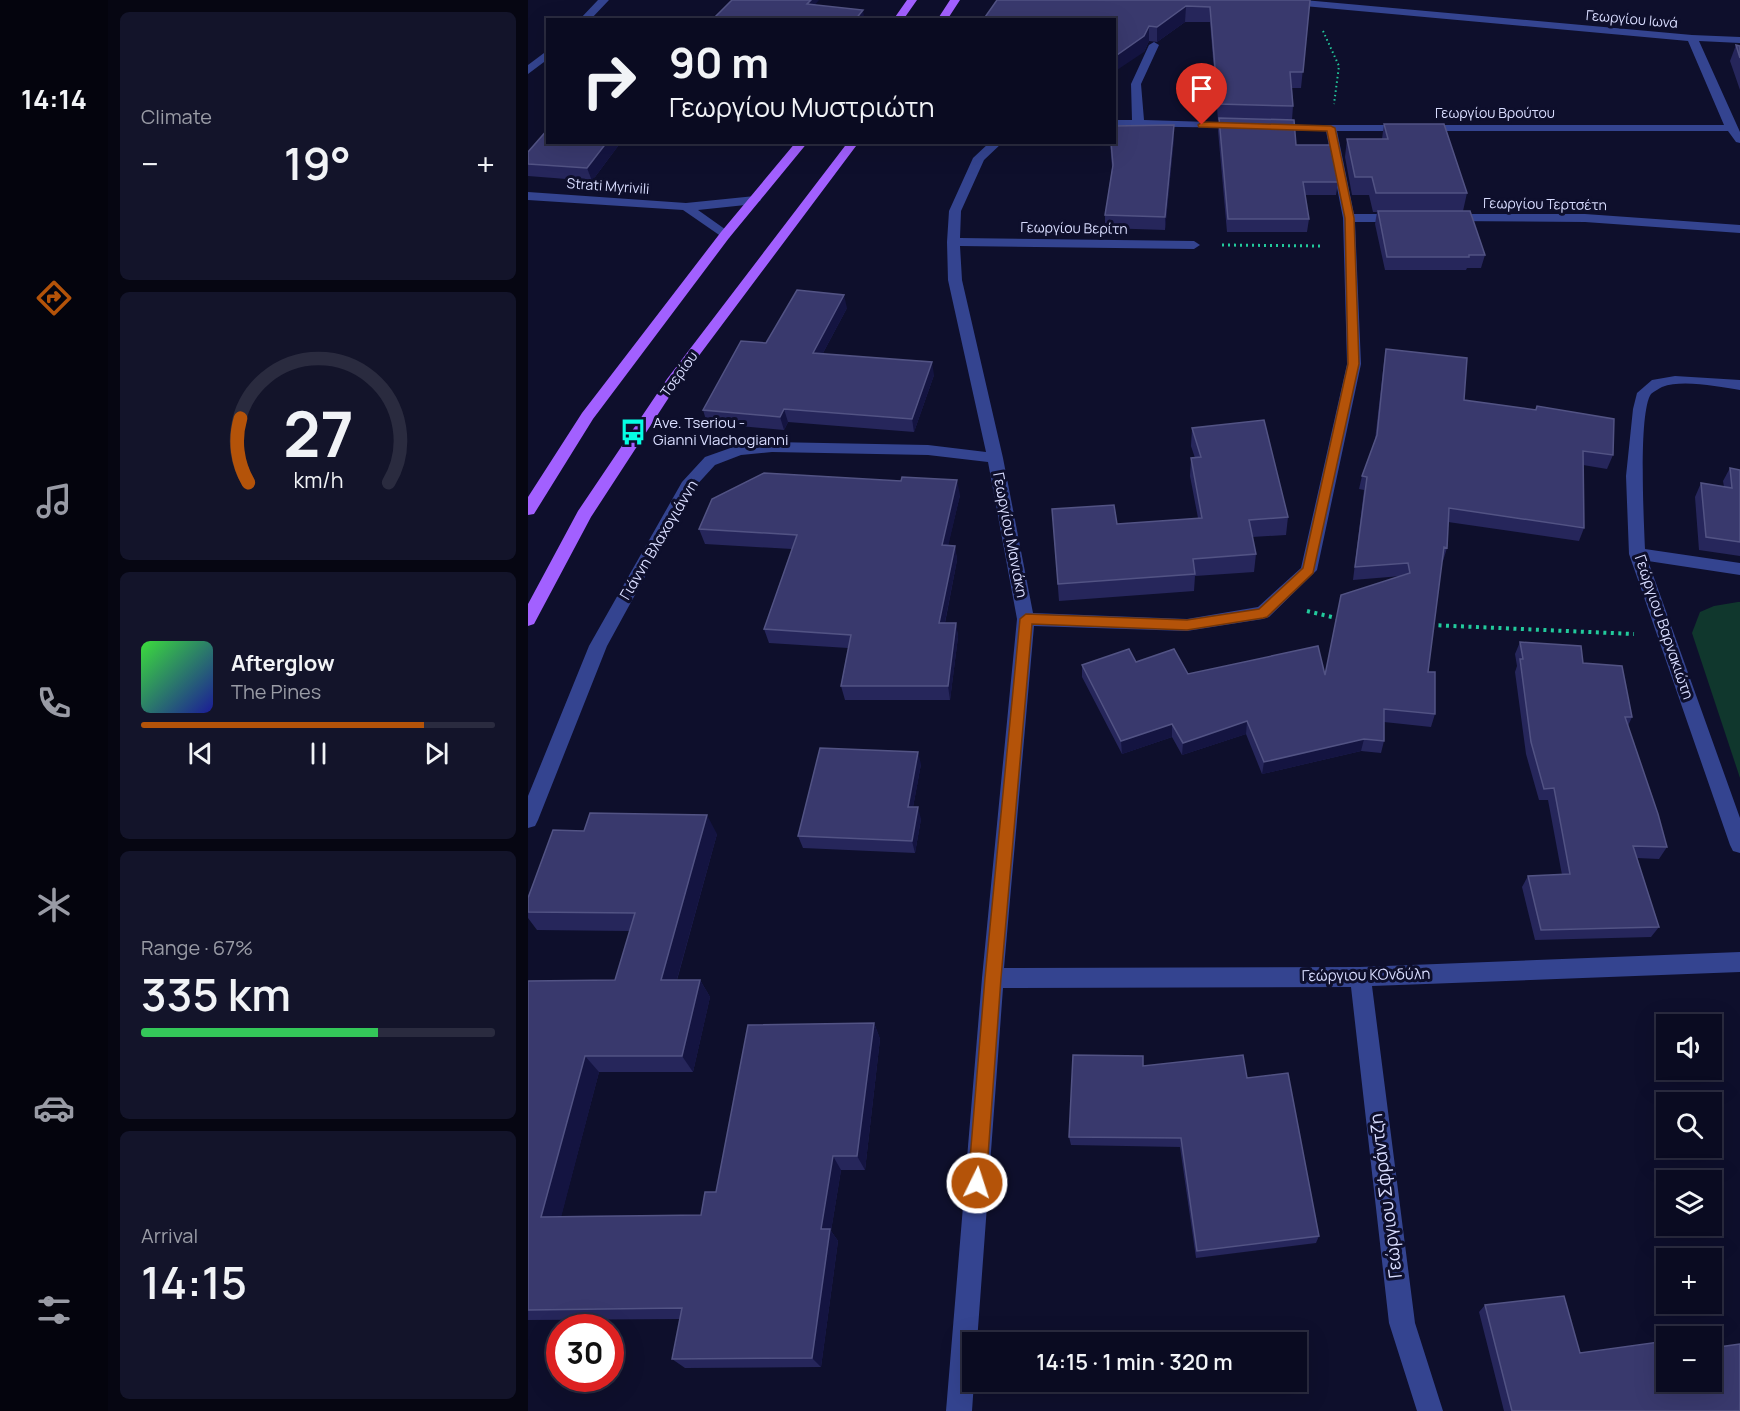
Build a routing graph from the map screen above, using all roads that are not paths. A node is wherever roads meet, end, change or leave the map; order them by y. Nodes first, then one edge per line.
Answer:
1 (604, 0) edge
2 (912, 0) edge
3 (955, 0) edge
4 (1271, 0) edge
5 (1365, 3) edge
6 (587, 18) edge
7 (899, 18) edge
8 (943, 18) edge
9 (1692, 38) junction
10 (1740, 40) edge
11 (1154, 45) edge
12 (546, 55) edge
13 (528, 71) edge
14 (1116, 123) edge
15 (1138, 123) junction
16 (1331, 128) junction
17 (1731, 128) junction
18 (1740, 140) edge
19 (801, 144) edge
20 (852, 144) edge
21 (996, 144) edge
22 (528, 196) edge
23 (755, 200) junction
24 (686, 207) junction
25 (1349, 218) junction
26 (1408, 218) edge
27 (1432, 218) edge
28 (1740, 229) edge
29 (725, 236) junction
30 (953, 242) junction
31 (1194, 245) road end
32 (1740, 385) edge
33 (995, 458) junction
34 (528, 510) edge
35 (1637, 554) junction
36 (1740, 569) edge
37 (1026, 619) junction
38 (528, 620) edge
39 (528, 820) edge
40 (1740, 845) edge
41 (1740, 962) edge
42 (1360, 977) junction
43 (993, 978) junction
44 (959, 1411) edge
45 (1430, 1411) edge

1 - 6 street
2 - 7 main road
3 - 8 main road
4 - 5 street, Γεωργίου Ιωνά
5 - 9 street, Γεωργίου Ιωνά
9 - 10 street, Γεωργίου Ιωνά
9 - 17 street
11 - 15 street
12 - 13 street
14 - 15 street, Γεωργίου Βρούτου
15 - 16 street, Γεωργίου Βρούτου
16 - 17 street, Γεωργίου Βρούτου
16 - 25 street
17 - 18 street
19 - 23 main road
20 - 38 main road, Τσερίου
21 - 30 street, Γεωργίου Μανιάκη
22 - 24 street, Strati Myrivili
23 - 24 street, Strati Myrivili
23 - 29 main road
24 - 29 street
25 - 26 street
25 - 37 street
27 - 28 street, Γεωργίου Τερτσέτη
29 - 34 main road
30 - 31 street, Γεωργίου Βερίτη
30 - 33 street, Γεωργίου Μανιάκη
32 - 35 street, Γεώργιου Βαρνακιώτη
33 - 37 street, Γεωργίου Μανιάκη
33 - 39 street, Γιάννη Βλαχογιάννη
35 - 36 street
35 - 40 street, Γεώργιου Βαρνακιώτη
37 - 43 street, Γεωργίου Μανιάκη
41 - 42 street, Γεώργιου ΚΟνδύλη
42 - 43 street, Γεώργιου ΚΟνδύλη
42 - 45 street, Γεώργιου Σφράντζη
43 - 44 street, Γεωργίου Μανιάκη

